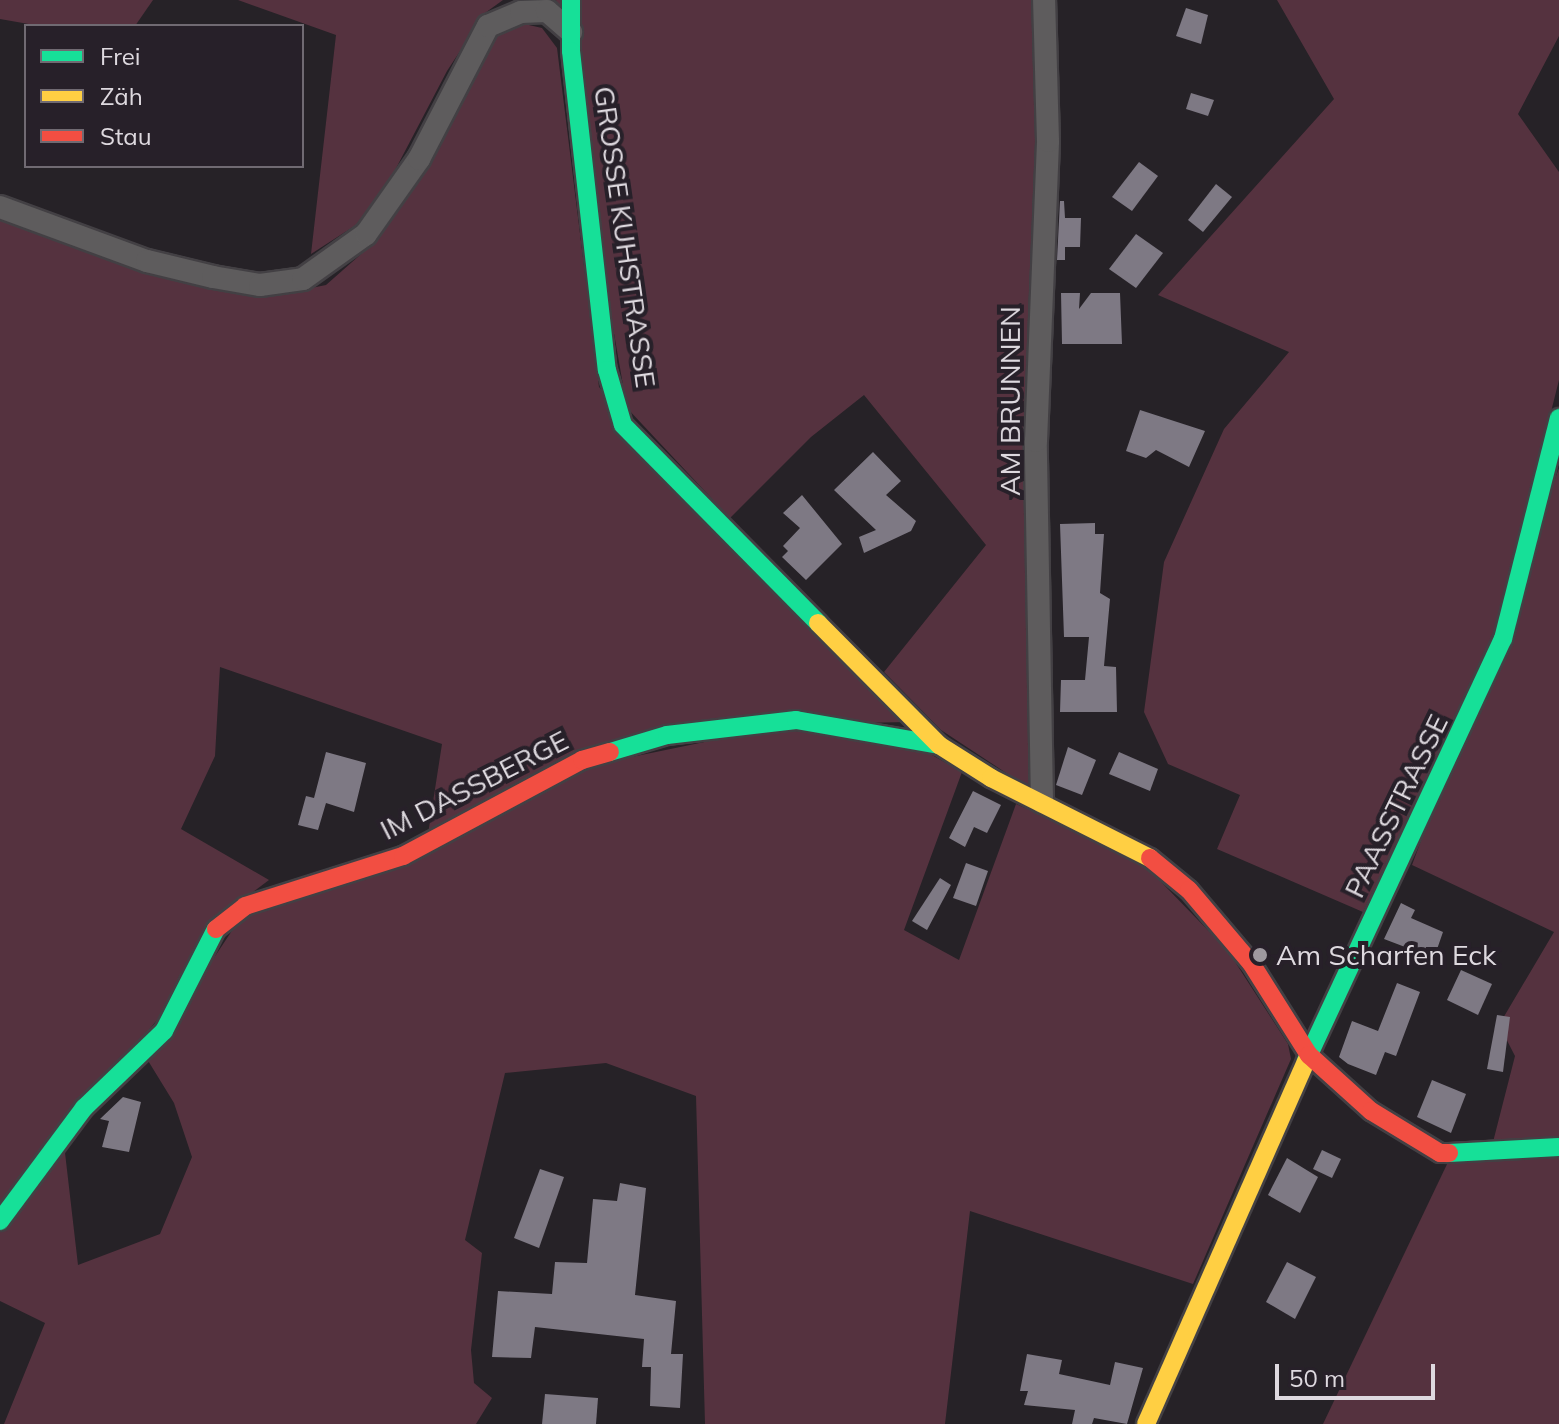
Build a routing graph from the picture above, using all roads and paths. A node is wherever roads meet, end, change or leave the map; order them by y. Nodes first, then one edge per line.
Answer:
1 (571, 0) edge
2 (1044, 0) edge
3 (571, 32) junction
4 (0, 207) edge
5 (1559, 418) edge
6 (939, 745) junction
7 (1042, 802) junction
8 (1309, 1055) junction
9 (1559, 1147) edge
10 (0, 1221) edge
11 (1146, 1424) edge

1 - 3 street
2 - 7 street, AM BRUNNEN
3 - 4 street
3 - 6 street, GROSSE KUHSTRASSE
5 - 8 street, PAASSTRASSE
6 - 7 street, GROSSE KUHSTRASSE
6 - 10 street, IM DASSBERGE
7 - 8 street, GROSSE KUHSTRASSE
8 - 9 street, GROSSE KUHSTRASSE
8 - 11 street, PAASSTRASSE

